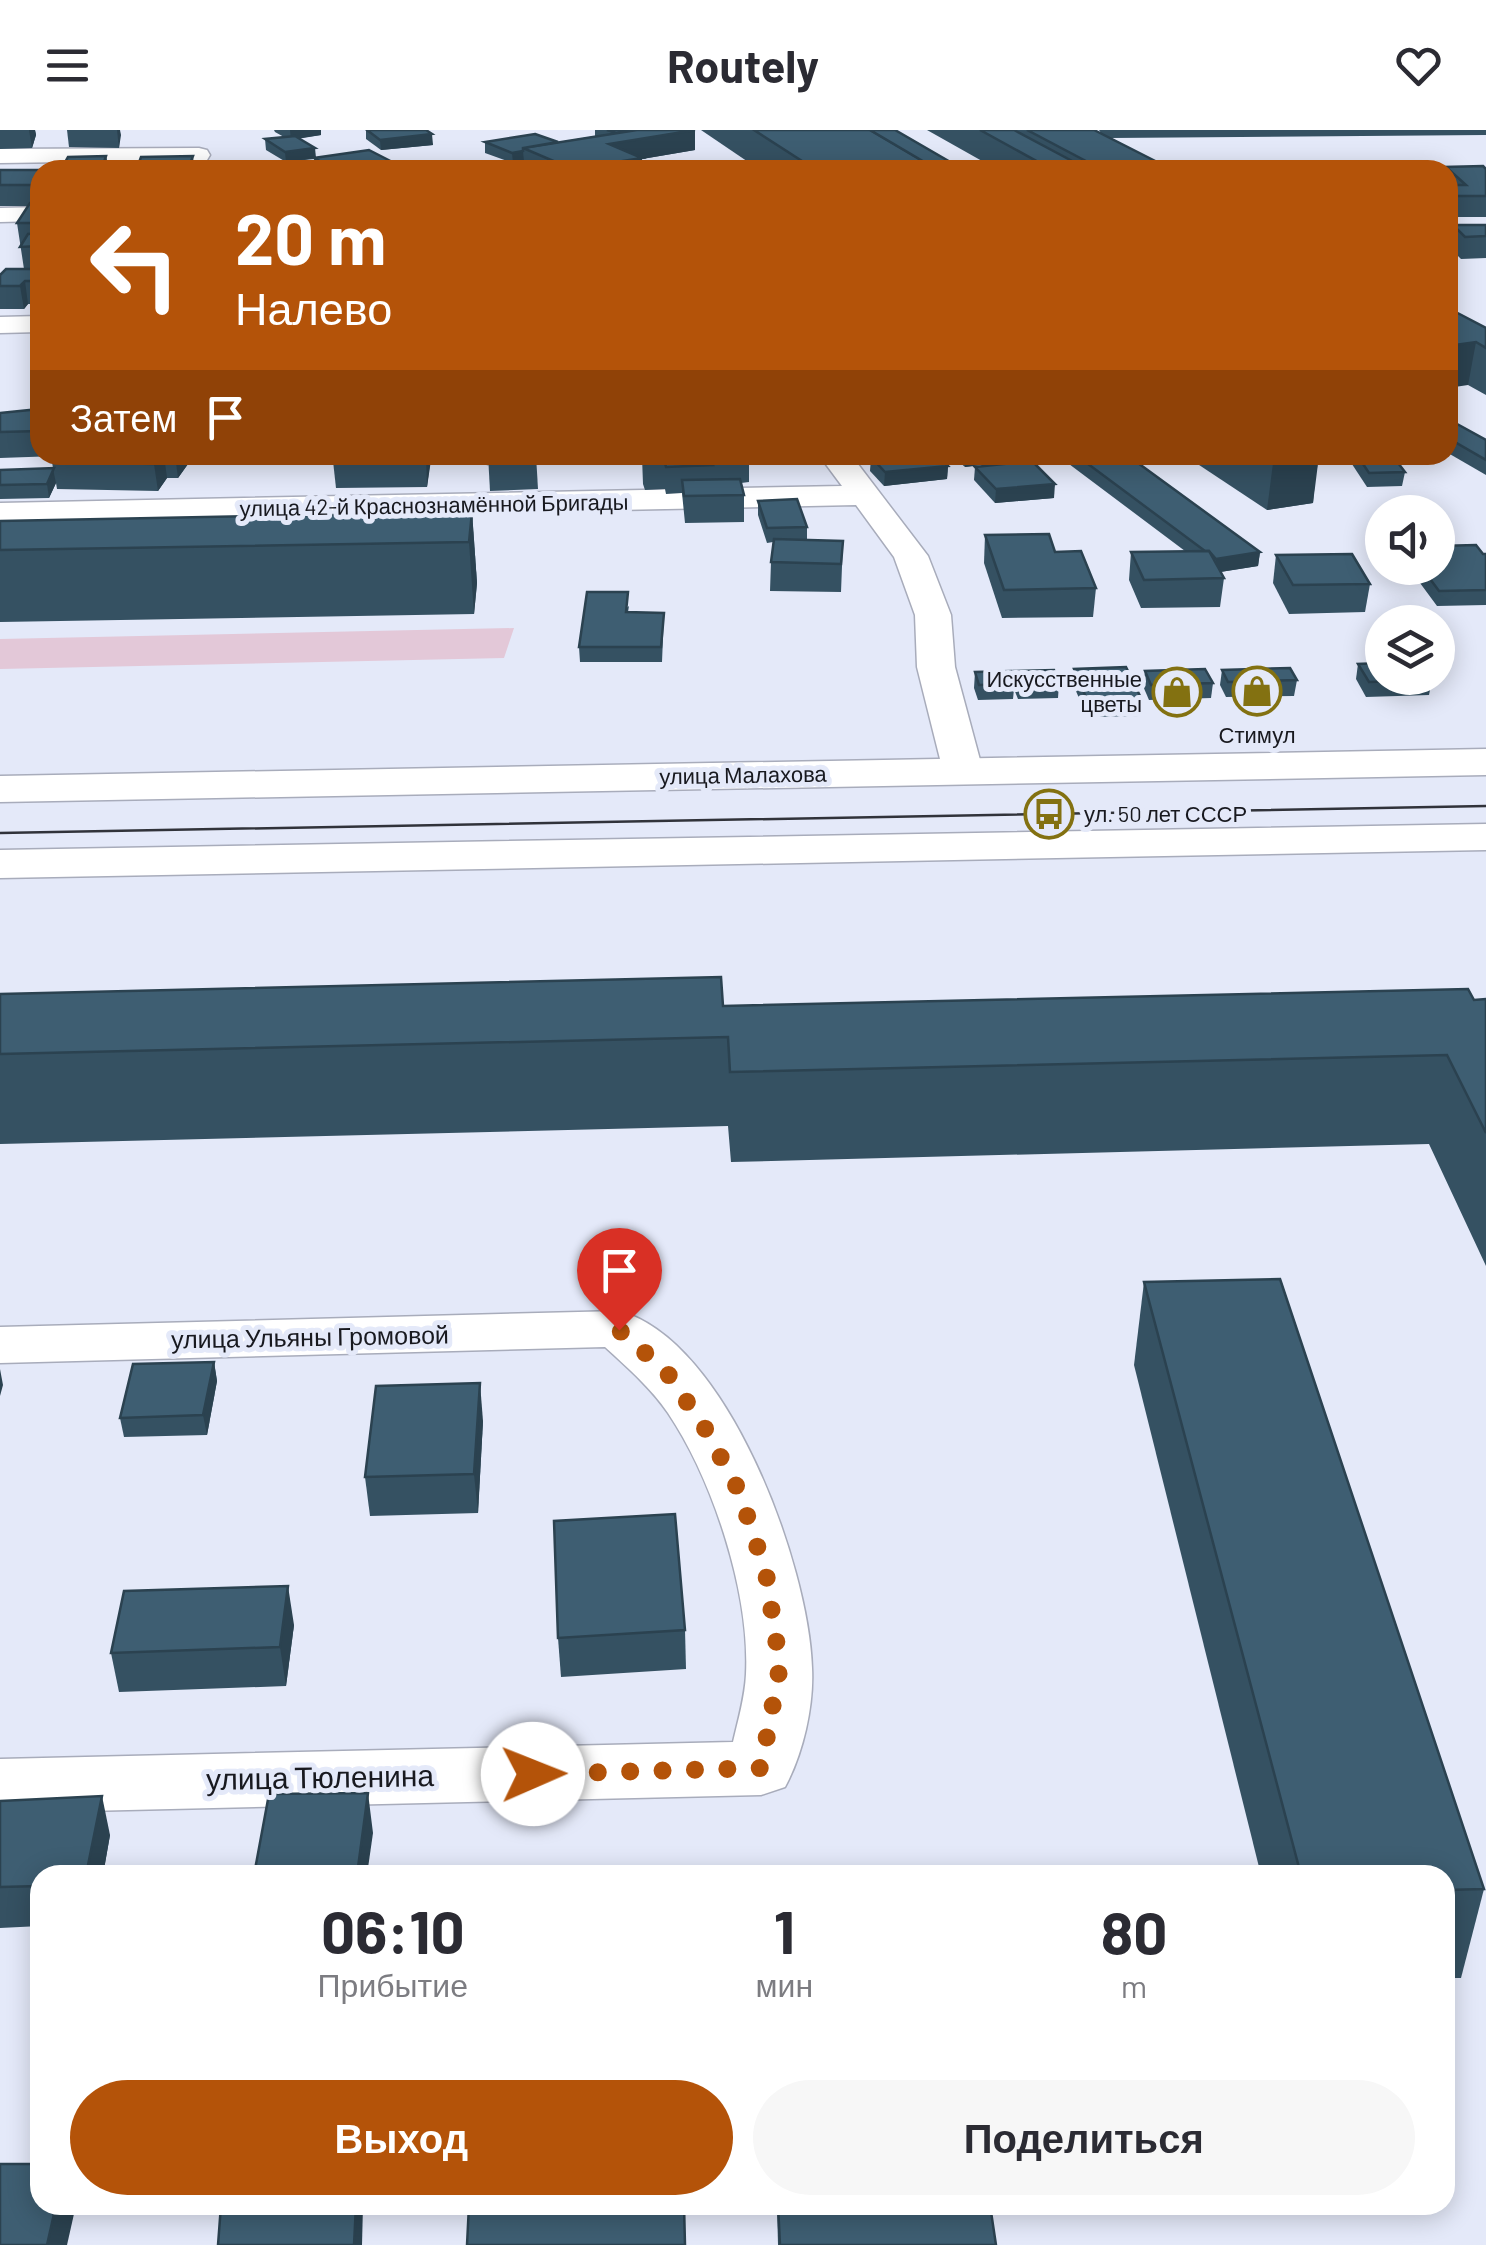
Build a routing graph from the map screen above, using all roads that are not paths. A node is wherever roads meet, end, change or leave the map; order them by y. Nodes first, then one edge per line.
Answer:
1 (141, 130) edge
2 (199, 154) junction
3 (0, 156) edge
4 (213, 160) edge
5 (30, 214) edge
6 (0, 215) edge
7 (30, 324) edge
8 (0, 325) edge
9 (843, 465) edge
10 (868, 495) junction
11 (0, 513) edge
12 (1486, 762) edge
13 (963, 771) junction
14 (0, 790) edge
15 (1486, 838) edge
16 (0, 864) edge
17 (0, 1344) edge
18 (761, 1768) joint
19 (0, 1786) edge

1 - 2 street
2 - 3 street
2 - 4 street
5 - 6 street
7 - 8 street
9 - 10 street
10 - 11 street, улица 42-й Краснознамённой Бригады
10 - 13 street
12 - 13 main road, улица Малахова
13 - 14 main road, улица Малахова
15 - 16 main road
17 - 18 street, улица Ульяны Громовой
18 - 19 street, улица Тюленина

